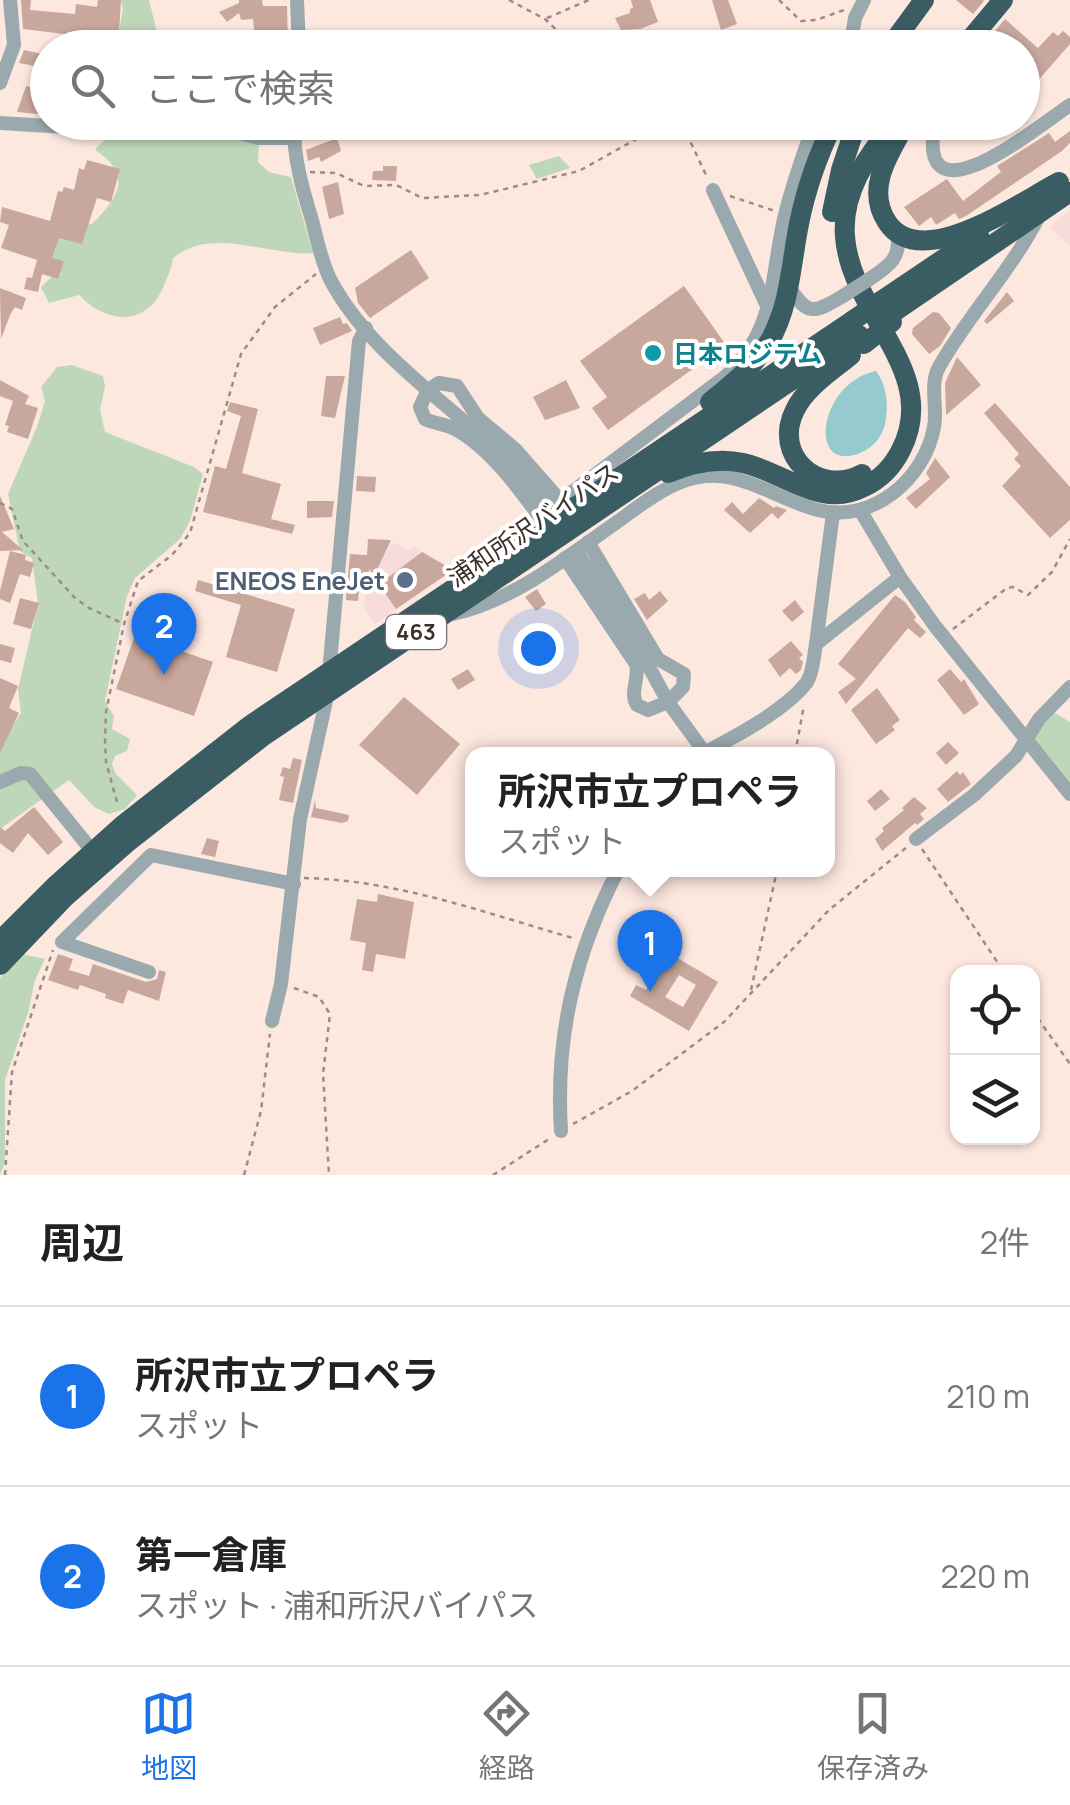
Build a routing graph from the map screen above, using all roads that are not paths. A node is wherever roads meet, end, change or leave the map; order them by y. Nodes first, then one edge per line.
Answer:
1 (10, 0) edge
2 (296, 0) edge
3 (924, 0) edge
4 (1004, 0) edge
5 (862, 4) edge
6 (298, 30) edge
7 (855, 30) edge
8 (899, 30) edge
9 (978, 30) edge
10 (0, 83) edge
11 (1070, 105) edge
12 (0, 123) edge
13 (30, 125) edge
14 (1040, 126) edge
15 (295, 140) edge
16 (809, 140) edge
17 (826, 140) edge
18 (851, 140) edge
19 (882, 140) edge
20 (897, 140) edge
21 (932, 140) edge
22 (1020, 140) edge
23 (1066, 183) edge
24 (712, 190) road end
25 (1042, 211) junction
26 (897, 234) junction
27 (788, 286) junction
28 (768, 308) junction
29 (887, 313) junction
30 (366, 328) junction
31 (858, 333) junction
32 (428, 390) junction
33 (560, 510) junction
34 (860, 510) junction
35 (834, 514) junction
36 (577, 551) junction
37 (512, 568) junction
38 (900, 577) junction
39 (437, 618) junction
40 (816, 644) junction
41 (328, 682) junction
42 (1070, 687) edge
43 (668, 702) junction
44 (1026, 742) junction
45 (699, 747) edge
46 (716, 747) edge
47 (0, 782) edge
48 (1070, 794) edge
49 (916, 840) road end
50 (93, 852) junction
51 (615, 877) edge
52 (295, 881) junction
53 (0, 941) edge
54 (0, 964) edge
55 (149, 972) dead end
56 (272, 1020) road end
57 (561, 1131) road end

1 - 10 street
2 - 6 street
3 - 8 highway
4 - 9 highway
5 - 7 street
11 - 14 street
12 - 13 street
15 - 30 street
16 - 28 street
17 - 27 highway
18 - 31 highway
19 - 37 highway
20 - 26 highway
21 - 22 street
23 - 25 highway, 浦和所沢バイパス / 463
23 - 26 highway
23 - 29 highway, 浦和所沢バイパス / 463
24 - 28 street
25 - 29 highway, 浦和所沢バイパス / 463
25 - 34 street
26 - 27 street, bridge
27 - 33 highway
28 - 33 street
29 - 31 highway, 浦和所沢バイパス / 463
30 - 32 street
30 - 41 street
31 - 33 highway, 浦和所沢バイパス / 463
31 - 37 highway, 浦和所沢バイパス / 463
32 - 33 street
32 - 33 street
32 - 33 street
33 - 41 highway, 浦和所沢バイパス / 463
34 - 35 street
34 - 38 street
35 - 36 street
35 - 40 street
36 - 39 street
36 - 43 street
36 - 43 street
36 - 43 street
37 - 39 highway, 浦和所沢バイパス / 463
38 - 40 street
38 - 44 street
39 - 41 highway, 浦和所沢バイパス / 463
40 - 46 street
41 - 50 highway, 浦和所沢バイパス / 463
41 - 52 street
41 - 54 highway, 浦和所沢バイパス / 463
42 - 44 street
43 - 45 street
44 - 48 street
44 - 49 street
47 - 50 street
50 - 53 highway, 浦和所沢バイパス / 463
51 - 57 street
52 - 55 street
52 - 56 street

